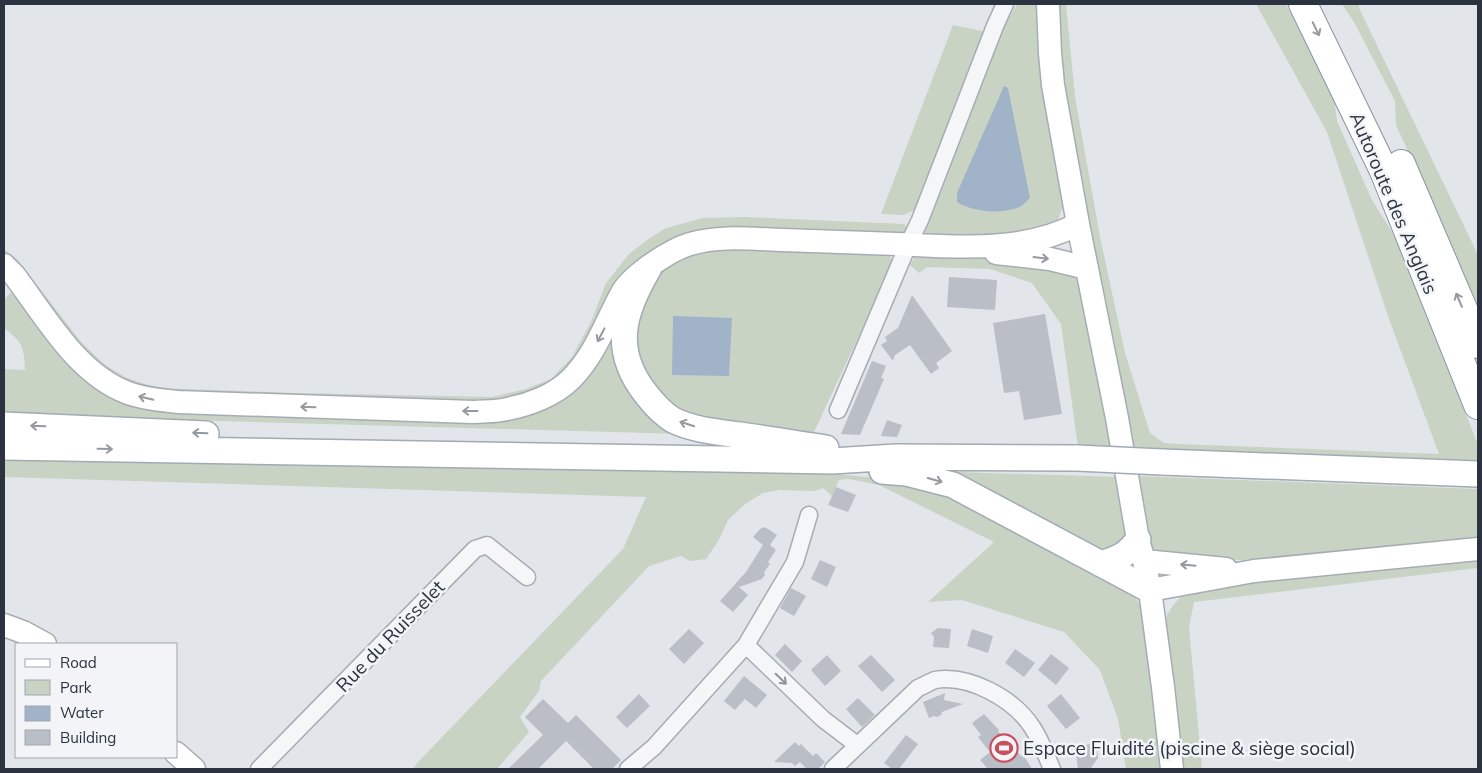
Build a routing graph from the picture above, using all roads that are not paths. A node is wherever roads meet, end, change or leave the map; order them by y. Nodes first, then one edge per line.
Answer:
1 (1006, 4) edge
2 (1048, 4) edge
3 (1303, 4) edge
4 (1323, 4) edge
5 (1078, 224) junction
6 (908, 245) junction
7 (958, 246) junction
8 (4, 265) edge
9 (649, 268) junction
10 (1087, 268) junction
11 (1478, 344) edge
12 (1478, 404) edge
13 (838, 410) dead end
14 (4, 425) edge
15 (4, 447) edge
16 (839, 450) junction
17 (896, 457) junction
18 (730, 460) junction
19 (1478, 474) edge
20 (809, 515) dead end
21 (1478, 549) edge
22 (1141, 551) junction
23 (1101, 564) junction
24 (1254, 571) junction
25 (527, 577) dead end
26 (1150, 590) junction
27 (4, 625) edge
28 (44, 643) edge
29 (746, 645) junction
30 (857, 745) junction
31 (178, 755) edge
32 (194, 769) edge
33 (259, 769) edge
34 (628, 769) edge
35 (833, 769) edge
36 (1052, 769) edge
37 (1172, 769) edge

1 - 6 street
2 - 5 street
3 -> 12 highway, Autoroute des Anglais
11 -> 4 highway, Autoroute des Anglais
5 - 7 street
5 - 10 street
6 - 7 street
6 - 9 street
6 - 13 street
7 -> 10 street
9 -> 8 street
16 -> 9 main road
10 - 22 street
16 -> 14 main road
15 -> 18 main road
16 - 17 main road
17 - 18 main road
17 - 19 main road, bridge
18 -> 23 main road
20 - 29 street
21 - 24 street
22 - 23 main road
24 -> 22 street
22 - 26 street
23 - 26 main road
24 - 26 street
25 - 33 street, Rue du Ruisselet
26 - 37 street
27 - 28 street
29 -> 30 street
29 - 34 street
30 - 35 street
30 - 36 street
31 - 32 street

